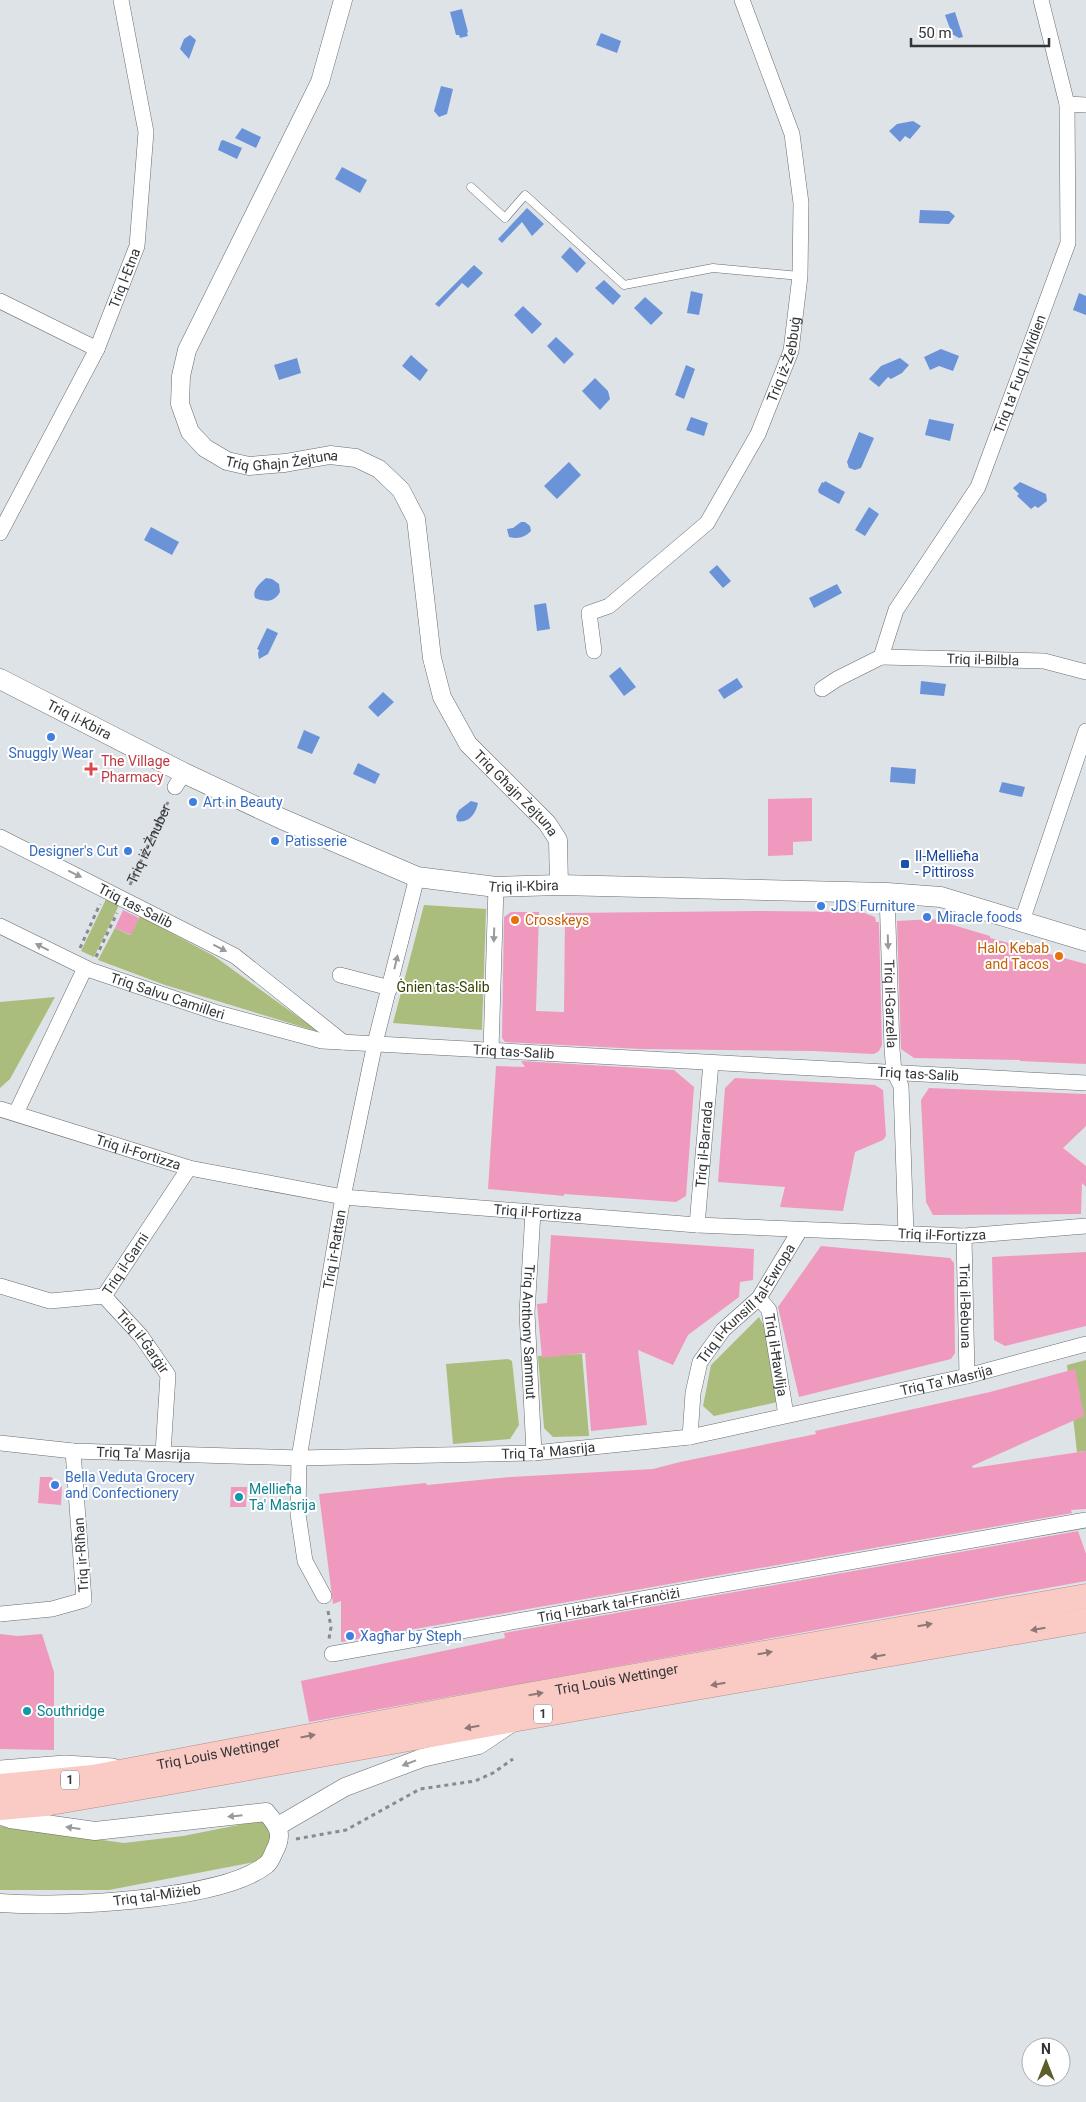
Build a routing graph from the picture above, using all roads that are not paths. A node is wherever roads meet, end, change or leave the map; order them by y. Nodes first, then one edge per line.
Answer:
1 (121, 0) edge
2 (343, 0) edge
3 (742, 0) edge
4 (1041, 0) edge
5 (1067, 104) junction
6 (1086, 105) edge
7 (470, 187) dead end
8 (800, 276) junction
9 (0, 301) edge
10 (97, 349) junction
11 (0, 533) edge
12 (594, 651) dead end
13 (881, 657) junction
14 (1086, 672) edge
15 (0, 679) edge
16 (822, 690) dead end
17 (1086, 731) edge
18 (0, 837) edge
19 (417, 877) junction
20 (559, 885) junction
21 (496, 887) junction
22 (887, 893) junction
23 (1022, 921) junction
24 (0, 926) edge
25 (1086, 941) edge
26 (83, 967) junction
27 (340, 975) dead end
28 (390, 988) junction
29 (343, 1042) junction
30 (375, 1043) junction
31 (491, 1050) junction
32 (711, 1063) junction
33 (894, 1072) junction
34 (1086, 1082) edge
35 (0, 1109) edge
36 (16, 1113) junction
37 (189, 1168) junction
38 (343, 1197) junction
39 (533, 1212) junction
40 (697, 1225) junction
41 (1086, 1226) edge
42 (800, 1230) junction
43 (906, 1234) junction
44 (964, 1236) junction
45 (0, 1286) edge
46 (104, 1296) junction
47 (759, 1298) junction
48 (1086, 1344) edge
49 (967, 1376) junction
50 (786, 1415) junction
51 (690, 1437) junction
52 (0, 1443) edge
53 (72, 1451) junction
54 (163, 1453) junction
55 (534, 1453) junction
56 (299, 1458) junction
57 (1086, 1520) edge
58 (324, 1596) road end
59 (1086, 1596) edge
60 (0, 1614) edge
61 (1086, 1620) edge
62 (332, 1654) road end
63 (518, 1719) junction
64 (0, 1768) edge
65 (140, 1768) junction
66 (0, 1786) edge
67 (0, 1808) edge
68 (0, 1815) edge
69 (279, 1834) junction
70 (0, 1903) edge

1 - 10 street, Triq l-Etna
2 - 20 street, Triq Għajn Żejtuna
3 - 8 street, Triq iż-Żebbuġ
4 - 5 street, Triq ta' Fuq il-Widien
5 - 6 street
5 - 13 street, Triq ta' Fuq il-Widien
7 - 8 lane
8 - 12 street, Triq iż-Żebbuġ
9 - 10 street
10 - 11 street, Triq l-Etna
13 - 14 street, Triq il-Bilbla
13 - 16 street
15 - 19 main road, Triq il-Kbira
17 - 23 street
18 -> 29 street, Triq tas-Salib
19 - 21 main road, Triq il-Kbira
28 -> 19 street, Triq ir-Rattan
20 - 21 main road, Triq il-Kbira
20 - 22 main road, Triq il-Kbira
21 -> 31 street
22 - 23 main road, Triq il-Kbira
22 -> 33 street, Triq il-Garzella
23 - 25 main road, Triq il-Kbira
26 -> 24 street, Triq Salvu Camilleri
26 - 29 street, Triq Salvu Camilleri
26 - 36 street
27 - 28 street
28 - 30 street, Triq ir-Rattan
29 - 30 street, Triq tas-Salib
30 - 31 street, Triq tas-Salib
30 - 38 street, Triq ir-Rattan
31 - 32 street, Triq tas-Salib
32 - 33 street, Triq tas-Salib
32 - 40 street, Triq il-Barrada
33 - 34 street, Triq tas-Salib
33 - 43 street, Triq il-Garzella
35 - 36 street, Triq il-Fortizza
36 - 37 street, Triq il-Fortizza
37 - 38 street, Triq il-Fortizza
37 - 46 street, Triq il-Garni
38 - 39 street, Triq il-Fortizza
38 - 56 street, Triq ir-Rattan
39 - 40 street, Triq il-Fortizza
39 - 55 street, Triq Anthony Sammut
40 - 42 street, Triq il-Fortizza
41 - 44 street, Triq il-Fortizza
42 - 43 street, Triq il-Fortizza
42 - 47 street, Triq il-Kunsill tal-Ewropa
43 - 44 street, Triq il-Fortizza
44 - 49 street, Triq il-Bebuna
45 - 46 street, Triq il-Garni
46 - 54 street, Triq il-Ġarġir
47 - 50 street, Triq il-Ħawlija
47 - 51 street, Triq il-Kunsill tal-Ewropa
48 - 49 street, Triq Ta' Masrija
49 - 50 street, Triq Ta' Masrija
50 - 51 street, Triq Ta' Masrija
51 - 55 street, Triq Ta' Masrija
52 - 53 street, Triq Ta' Masrija
53 - 54 street, Triq Ta' Masrija
53 - 60 street, Triq ir-Riħan
54 - 56 street, Triq Ta' Masrija
55 - 56 street, Triq Ta' Masrija
56 - 58 street
57 - 62 street, Triq l-Iżbark tal-Franċiżi
65 -> 59 highway, Triq Louis Wettinger / 1
61 -> 63 highway, Triq Louis Wettinger / 1
63 -> 67 highway, Triq Louis Wettinger / 1
63 -> 69 street
64 - 65 street
65 - 66 highway, Triq Louis Wettinger / 1
69 -> 68 street
69 - 70 street, Triq tal-Miżieb

